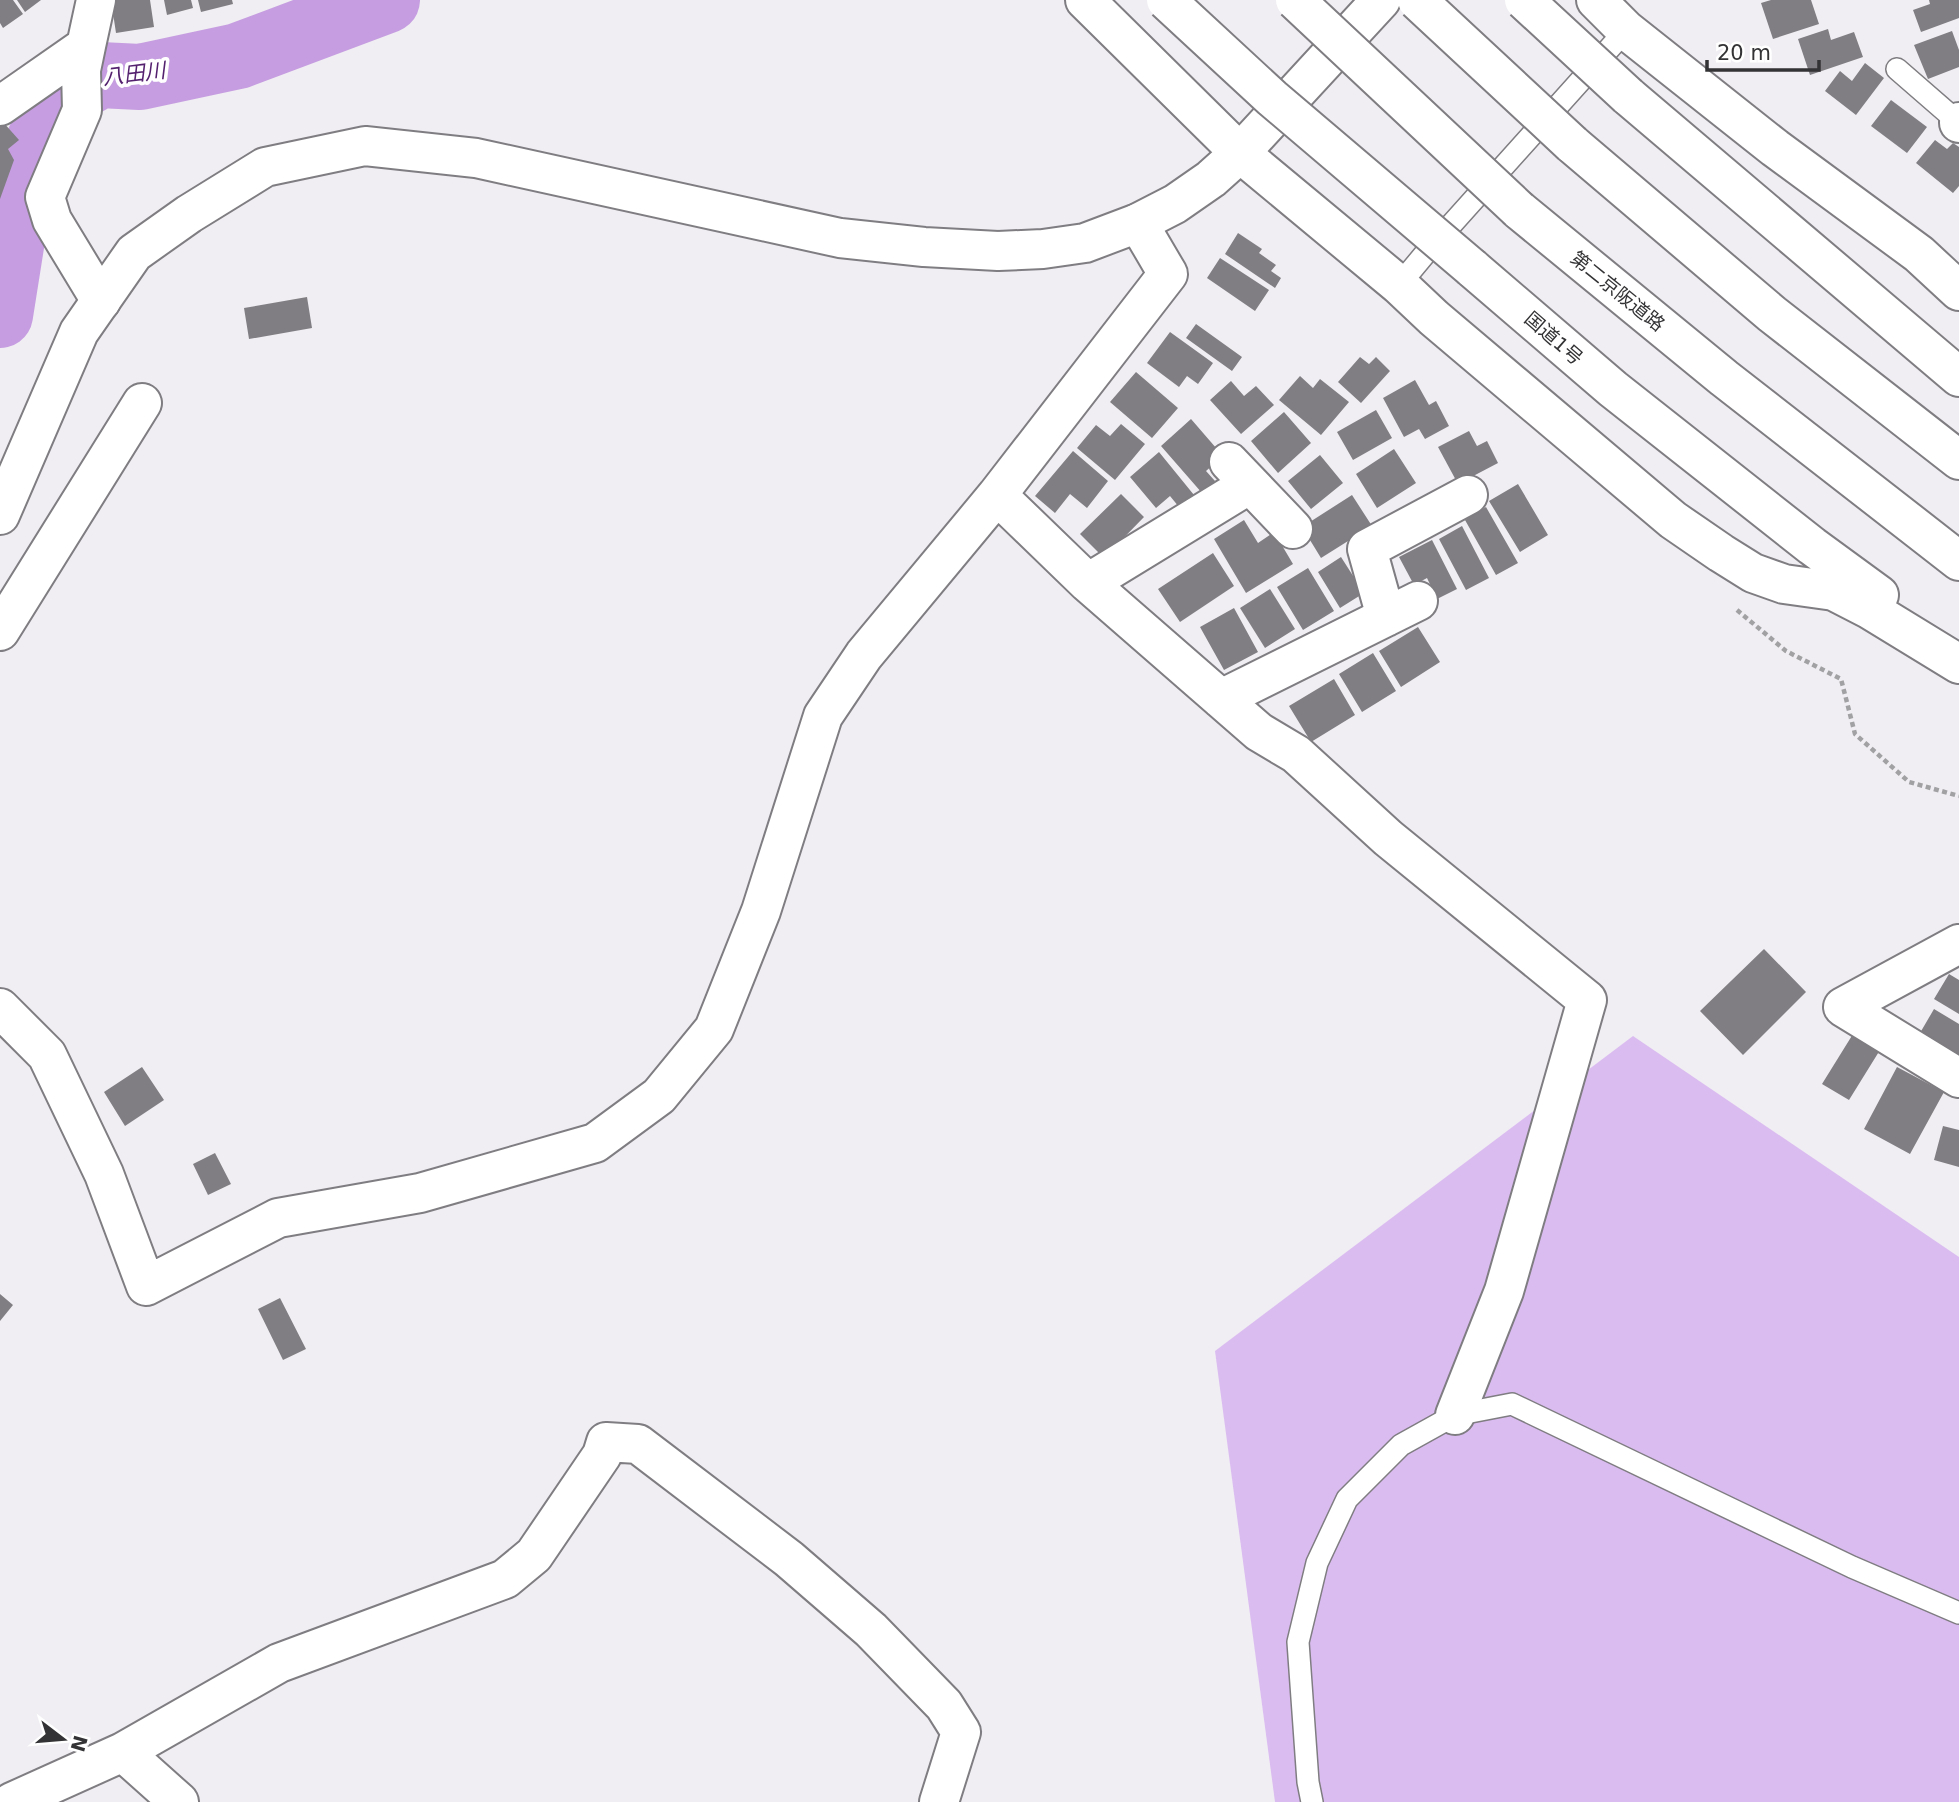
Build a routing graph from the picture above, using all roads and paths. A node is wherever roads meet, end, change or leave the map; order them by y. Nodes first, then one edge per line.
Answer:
1 (96, 0) edge
2 (1085, 0) edge
3 (1166, 0) edge
4 (1294, 0) edge
5 (1381, 0) edge
6 (1417, 0) edge
7 (1524, 0) edge
8 (1596, 0) edge
9 (1626, 30) junction
10 (83, 58) junction
11 (1897, 69) dead end
12 (0, 106) edge
13 (1959, 122) edge
14 (1240, 153) junction
15 (1138, 223) junction
16 (1399, 285) junction
17 (1959, 291) edge
18 (101, 301) junction
19 (1959, 377) edge
20 (142, 403) dead end
21 (1959, 460) edge
22 (997, 495) junction
23 (1468, 495) dead end
24 (0, 514) edge
25 (1293, 529) dead end
26 (1959, 561) edge
27 (1088, 583) junction
28 (0, 631) edge
29 (1959, 655) edge
30 (1959, 664) edge
31 (1221, 699) junction
32 (1959, 944) edge
33 (0, 1007) edge
34 (1959, 1078) edge
35 (1455, 1415) junction
36 (1959, 1613) edge
37 (122, 1752) junction
38 (12, 1802) edge
39 (179, 1802) edge
40 (939, 1802) edge
41 (1312, 1802) edge

1 - 10 main road
2 - 14 main road
3 - 29 main road, 国道1号, bridge
4 - 26 main road, 第二京阪道路, bridge
5 - 14 main road
6 - 21 main road, bridge
7 - 19 main road, bridge
8 - 9 main road
9 - 16 lane
9 - 17 main road
10 - 12 main road
10 - 18 main road
11 - 13 lane
14 - 15 main road
14 - 16 main road
15 - 18 main road
15 - 22 main road
16 - 30 main road
18 - 24 main road
20 - 28 main road
22 - 27 main road
22 - 33 main road
23 - 31 main road
25 - 27 main road
27 - 31 main road
31 - 35 main road
32 - 34 main road
35 - 36 lane
35 - 41 lane
37 - 38 main road
37 - 39 main road
37 - 40 main road

